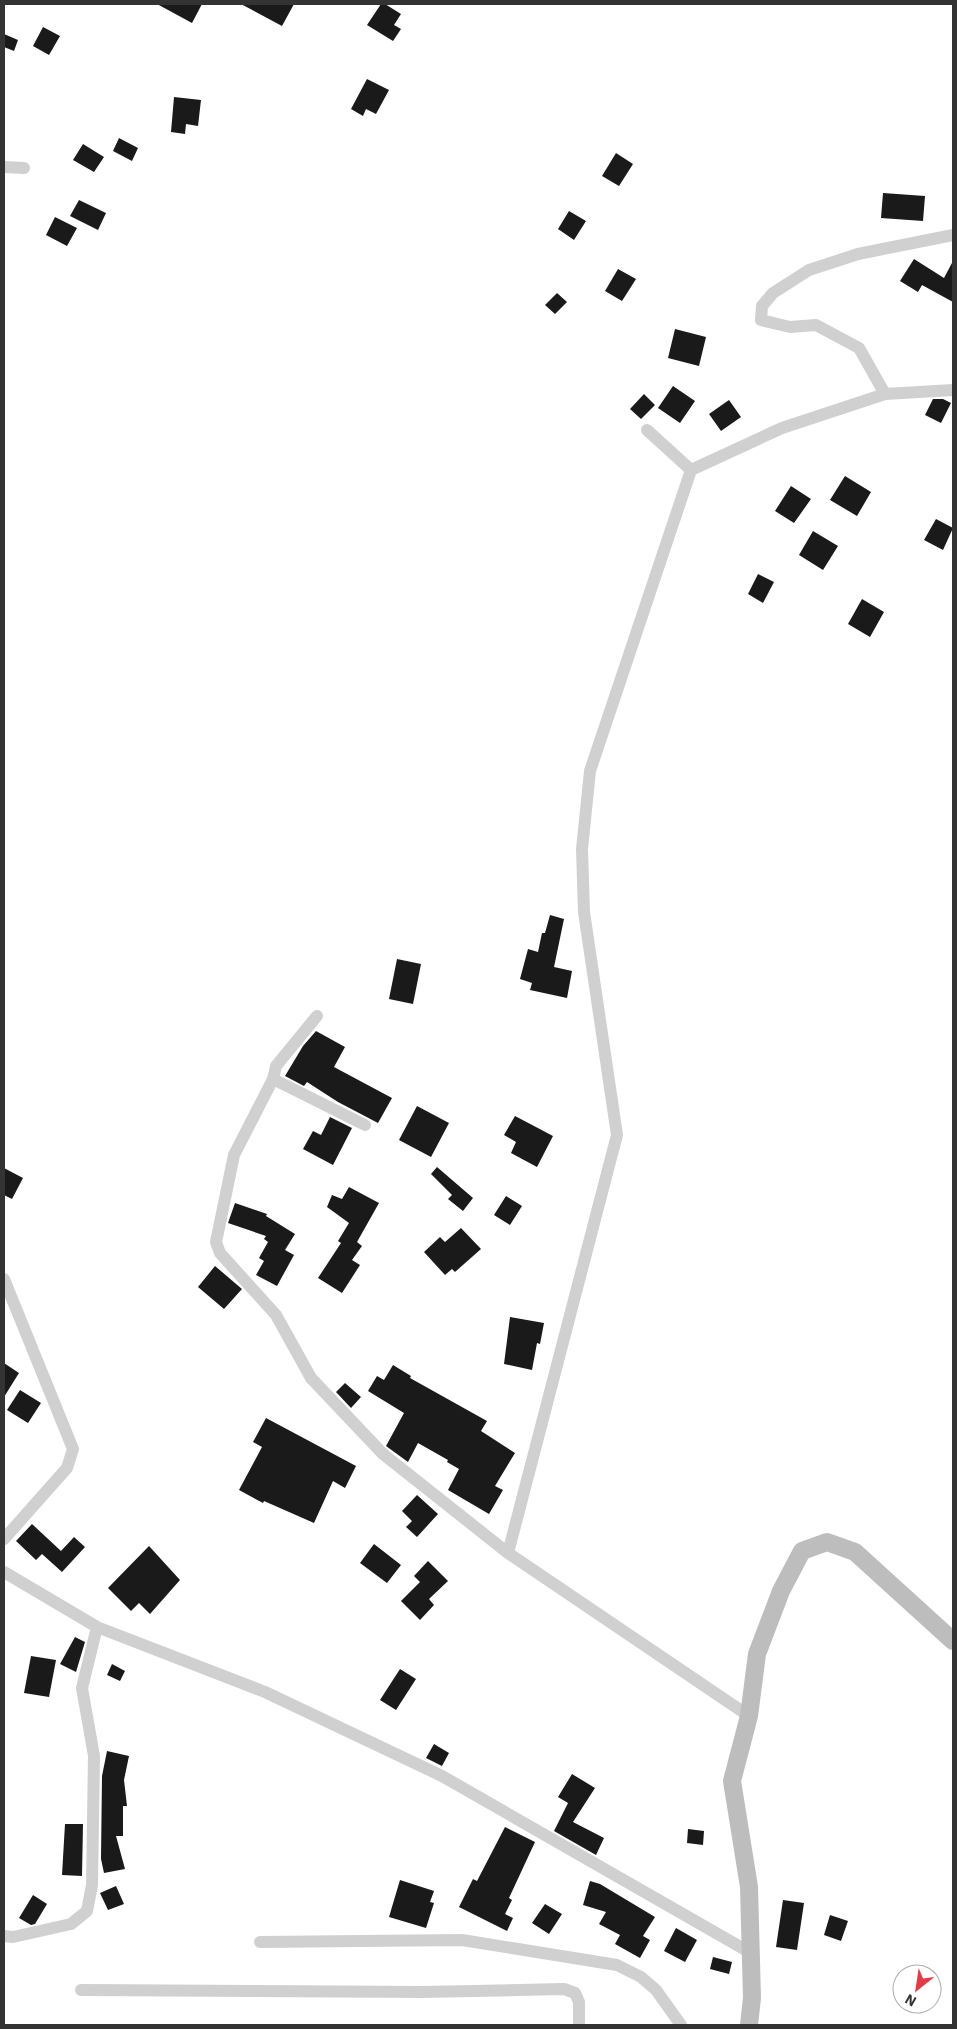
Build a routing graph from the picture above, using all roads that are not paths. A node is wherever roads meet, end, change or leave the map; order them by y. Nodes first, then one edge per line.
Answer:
1 (4, 167) edge
2 (24, 168) dead end
3 (953, 234) edge
4 (953, 390) edge
5 (885, 394) junction
6 (647, 430) dead end
7 (691, 470) junction
8 (317, 1016) dead end
9 (273, 1079) junction
10 (366, 1125) dead end
11 (4, 1279) edge
12 (4, 1539) edge
13 (508, 1553) junction
14 (4, 1572) edge
15 (97, 1627) junction
16 (953, 1641) edge
17 (749, 1716) junction
18 (4, 1936) edge
19 (260, 1942) dead end
20 (751, 1953) junction
21 (81, 1990) dead end
22 (579, 2025) edge
23 (681, 2025) edge
24 (749, 2025) edge

1 - 2 street
3 - 5 street
4 - 5 street
5 - 7 street
6 - 7 street
7 - 13 street
8 - 9 street
9 - 10 street
9 - 13 street
11 - 12 street
13 - 17 street
14 - 15 street
15 - 18 street
15 - 20 street
16 - 17 main road
17 - 20 main road
19 - 23 street
20 - 24 main road
21 - 22 street

